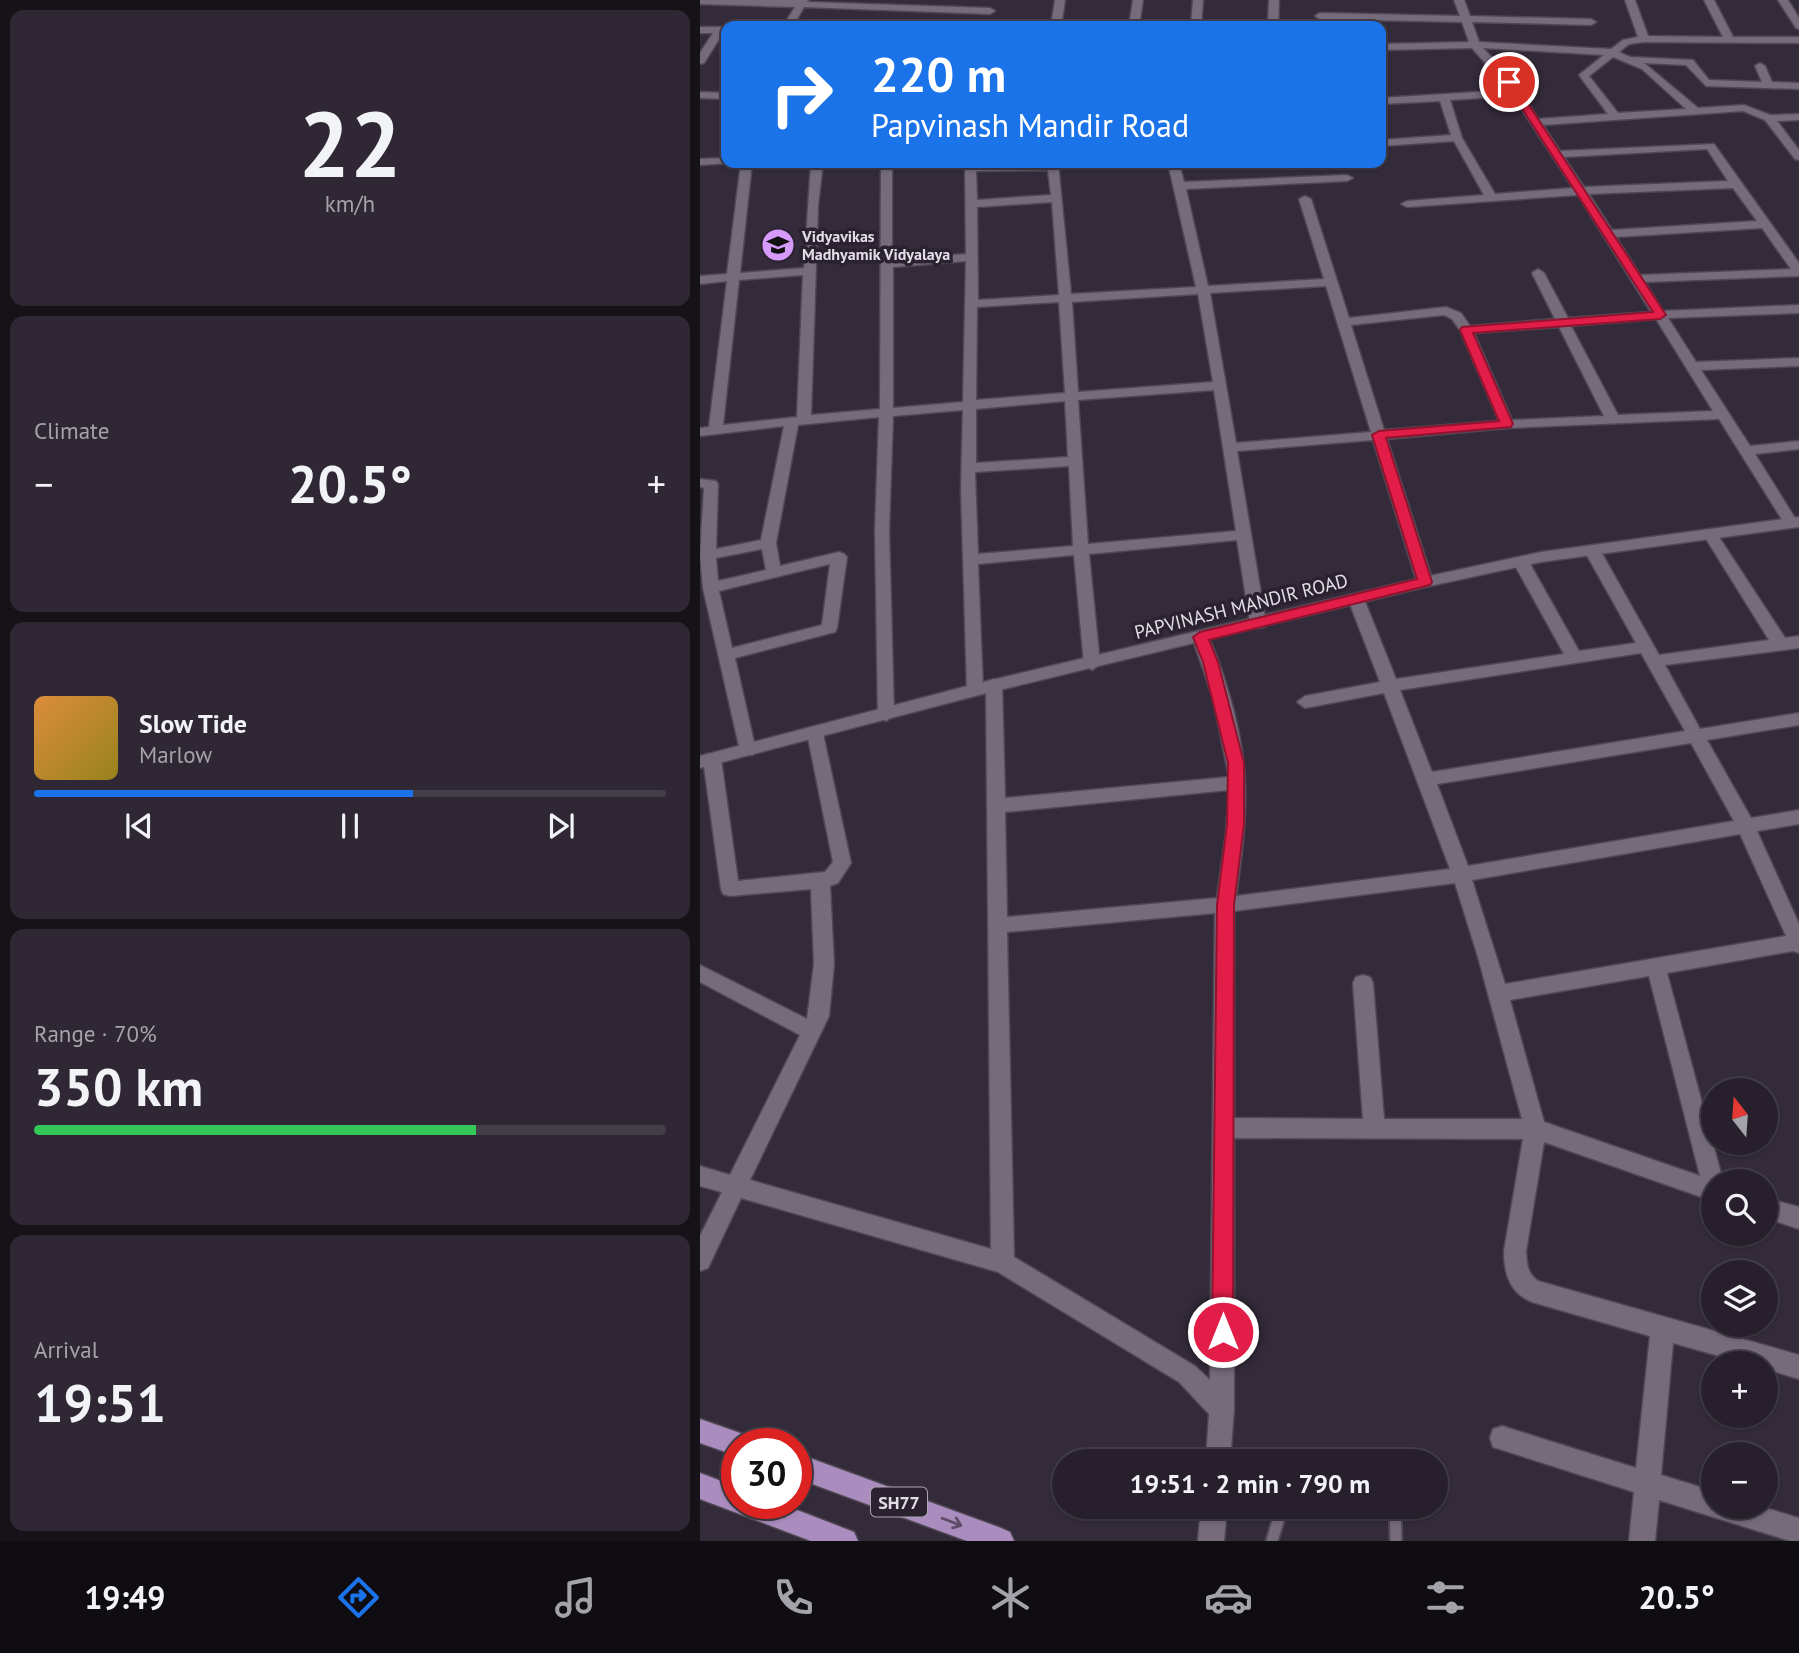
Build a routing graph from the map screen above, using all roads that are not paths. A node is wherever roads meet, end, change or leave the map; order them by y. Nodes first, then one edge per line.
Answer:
1 (992, 0) edge
2 (1060, 0) edge
3 (1138, 0) edge
4 (1198, 0) edge
5 (1274, 0) edge
6 (1459, 0) edge
7 (1630, 0) edge
8 (1709, 0) edge
9 (1781, 0) edge
10 (700, 1) edge
11 (1799, 1) edge
12 (802, 2) edge
13 (990, 11) junction
14 (1320, 16) dead end
15 (1465, 18) junction
16 (791, 21) edge
17 (988, 21) edge
18 (1057, 21) edge
19 (1135, 21) edge
20 (1196, 21) edge
21 (1273, 21) edge
22 (1591, 22) dead end
23 (1799, 26) edge
24 (700, 30) edge
25 (721, 30) edge
26 (721, 33) edge
27 (1644, 38) junction
28 (1729, 39) junction
29 (1799, 40) edge
30 (1475, 45) junction
31 (1386, 47) edge
32 (1610, 52) junction
33 (1633, 59) junction
34 (700, 61) edge
35 (1760, 66) dead end
36 (1768, 85) junction
37 (1799, 86) edge
38 (1516, 93) junction
39 (700, 95) edge
40 (721, 96) edge
41 (1444, 97) junction
42 (1386, 101) edge
43 (1694, 110) junction
44 (1615, 116) junction
45 (1799, 117) edge
46 (1769, 118) junction
47 (1536, 122) junction
48 (1457, 138) junction
49 (1386, 143) edge
50 (1557, 154) junction
51 (1799, 157) edge
52 (721, 160) edge
53 (700, 162) edge
54 (745, 168) edge
55 (817, 168) edge
56 (886, 168) edge
57 (971, 168) edge
58 (1054, 168) edge
59 (1175, 168) edge
60 (1347, 178) dead end
61 (1736, 184) junction
62 (1179, 186) junction
63 (1581, 191) junction
64 (1056, 198) junction
65 (1492, 198) junction
66 (1305, 199) dead end
67 (972, 204) junction
68 (1407, 204) dead end
69 (1765, 224) junction
70 (1609, 234) junction
71 (972, 257) junction
72 (885, 264) junction
73 (1798, 268) edge
74 (809, 271) junction
75 (1538, 273) dead end
76 (733, 278) junction
77 (1638, 279) junction
78 (700, 281) edge
79 (1331, 282) junction
80 (1203, 290) junction
81 (1066, 298) junction
82 (971, 303) junction
83 (1799, 309) edge
84 (1660, 315) junction
85 (1344, 322) junction
86 (1564, 324) junction
87 (1466, 330) junction
88 (1799, 362) edge
89 (1693, 366) junction
90 (1219, 386) junction
91 (1072, 396) junction
92 (969, 405) junction
93 (886, 412) junction
94 (1723, 415) junction
95 (798, 420) junction
96 (1614, 421) junction
97 (1507, 424) junction
98 (716, 430) junction
99 (700, 432) edge
100 (1379, 435) junction
101 (1799, 445) edge
102 (1229, 448) junction
103 (1746, 451) junction
104 (1076, 461) junction
105 (968, 468) junction
106 (700, 483) edge
107 (1795, 522) edge
108 (1710, 534) junction
109 (1243, 535) junction
110 (768, 543) junction
111 (1081, 549) junction
112 (1592, 550) junction
113 (708, 555) junction
114 (970, 560) junction
115 (1521, 562) junction
116 (774, 573) junction
117 (1425, 582) junction
118 (711, 588) junction
119 (1356, 599) junction
120 (1258, 624) junction
121 (1200, 637) junction
122 (1799, 642) edge
123 (1780, 644) junction
124 (1649, 654) junction
125 (726, 655) junction
126 (1575, 658) junction
127 (1092, 664) junction
128 (1391, 686) junction
129 (984, 688) junction
130 (1305, 702) dead end
131 (886, 715) junction
132 (1799, 719) edge
133 (816, 733) junction
134 (1696, 736) junction
135 (747, 751) junction
136 (706, 761) edge
137 (1426, 779) junction
138 (1236, 783) junction
139 (997, 806) junction
140 (1799, 817) edge
141 (1745, 824) junction
142 (1461, 876) junction
143 (820, 880) junction
144 (1225, 905) junction
145 (999, 925) junction
146 (1799, 943) edge
147 (1656, 967) junction
148 (700, 973) edge
149 (1363, 984) dead end
150 (1497, 994) junction
151 (811, 1031) junction
152 (1224, 1128) junction
153 (1374, 1128) junction
154 (1535, 1129) junction
155 (1708, 1169) edge
156 (700, 1176) edge
157 (1701, 1184) edge
158 (734, 1186) junction
159 (1778, 1212) edge
160 (1799, 1218) edge
161 (700, 1259) edge
162 (1003, 1263) junction
163 (1662, 1329) junction
164 (1799, 1367) edge
165 (1222, 1409) junction
166 (700, 1431) edge
167 (721, 1438) edge
168 (1502, 1438) dead end
169 (1219, 1449) edge
170 (812, 1471) edge
171 (1648, 1483) junction
172 (700, 1486) edge
173 (721, 1494) edge
174 (1701, 1500) edge
175 (787, 1519) edge
176 (1213, 1519) edge
177 (1278, 1519) edge
178 (1395, 1519) edge
179 (1760, 1519) edge
180 (1799, 1531) edge
181 (845, 1541) edge
182 (1001, 1541) edge
183 (1211, 1541) edge
184 (1272, 1541) edge
185 (1396, 1541) edge
186 (1642, 1541) edge

1 - 13 street
2 - 18 street
3 - 19 street
4 - 20 street
5 - 21 street
6 - 15 street
7 - 27 street
8 - 28 street
9 - 11 street
9 - 23 street
10 - 12 street
12 - 13 street
12 - 16 street
13 - 17 street
14 - 15 street
15 - 22 street
15 - 30 street
24 - 25 street
26 - 34 street
27 - 28 street
27 - 32 street
28 - 29 street
30 - 31 street
30 - 32 street
30 - 38 street
32 - 33 street
32 - 44 street
33 - 36 street
33 - 43 street
35 - 36 street
36 - 37 street
38 - 41 street
38 - 47 street
39 - 40 street
41 - 42 street
41 - 48 street
43 - 44 street
43 - 46 street
44 - 47 street
45 - 46 street
46 - 51 street
47 - 50 street
48 - 49 street
48 - 65 street
50 - 61 street
50 - 63 street
52 - 53 street
54 - 76 street
55 - 74 street
56 - 72 street
57 - 67 street
58 - 64 street
59 - 62 street
60 - 62 street
61 - 63 street
61 - 69 street
62 - 80 street
63 - 65 street
63 - 70 street
64 - 67 street
64 - 81 street
65 - 68 street
66 - 79 street
67 - 71 street
69 - 70 street
69 - 73 street
70 - 77 street
71 - 72 street
71 - 82 street
72 - 93 street
73 - 77 street
74 - 76 street
74 - 95 street
75 - 86 street
76 - 78 street
76 - 98 street
77 - 84 street
79 - 80 street
79 - 85 street
80 - 81 street
80 - 90 street
81 - 82 street
81 - 91 street
82 - 92 street
83 - 84 street
84 - 86 street
84 - 89 street
85 - 87 street
85 - 100 street
86 - 87 street
86 - 96 street
87 - 97 street
88 - 89 street
89 - 94 street
90 - 91 street
90 - 102 street
91 - 92 street
91 - 104 street
92 - 93 street
92 - 105 street
93 - 95 street
93 - 131 street
94 - 96 street
94 - 103 street
95 - 98 street
95 - 110 street
96 - 97 street
97 - 100 street
98 - 99 street
100 - 102 street
100 - 117 street
101 - 103 street
102 - 109 street
103 - 107 street
104 - 105 street
104 - 111 street
105 - 114 street
106 - 113 street
107 - 108 street, PAPVINASH MANDIR ROAD
108 - 112 street, PAPVINASH MANDIR ROAD
108 - 123 street
109 - 111 street
109 - 120 street
110 - 113 street
110 - 116 street
111 - 114 street
111 - 127 street
112 - 115 street, PAPVINASH MANDIR ROAD
112 - 124 street
113 - 118 street
114 - 129 street
115 - 117 street, PAPVINASH MANDIR ROAD
115 - 126 street
116 - 118 street
116 - 125 street
117 - 119 street, PAPVINASH MANDIR ROAD
118 - 125 street
119 - 120 street, PAPVINASH MANDIR ROAD
119 - 128 street
120 - 121 street, PAPVINASH MANDIR ROAD
121 - 127 street, PAPVINASH MANDIR ROAD
121 - 138 street
122 - 123 street
123 - 124 street
124 - 126 street
124 - 134 street
125 - 135 street
126 - 128 street
127 - 129 street, PAPVINASH MANDIR ROAD
128 - 130 street
128 - 137 street
129 - 131 street, PAPVINASH MANDIR ROAD
129 - 139 street
131 - 133 street, PAPVINASH MANDIR ROAD
132 - 134 street
133 - 135 street, PAPVINASH MANDIR ROAD
133 - 143 street
134 - 137 street
134 - 141 street
135 - 136 street, PAPVINASH MANDIR ROAD
136 - 143 street
137 - 142 street
138 - 139 street
138 - 144 street
139 - 145 street
140 - 141 street
141 - 142 street
141 - 146 street
142 - 144 street
142 - 150 street
143 - 151 street
144 - 145 street
144 - 152 street
145 - 162 street
146 - 147 street
147 - 150 street
147 - 155 street
148 - 151 street
149 - 153 street
150 - 154 street
151 - 158 street
152 - 153 street
152 - 165 street
153 - 154 street
154 - 157 street
154 - 163 street
156 - 158 street
158 - 161 street
158 - 162 street
159 - 160 street
162 - 165 street
163 - 164 street
163 - 171 street
165 - 169 street
166 - 167 main road
168 - 171 street
170 -> 182 main road, SH77
171 - 174 street
171 - 186 street
172 - 173 main road
175 - 181 main road
176 - 183 street
177 - 184 lane
178 - 185 lane
179 - 180 street

